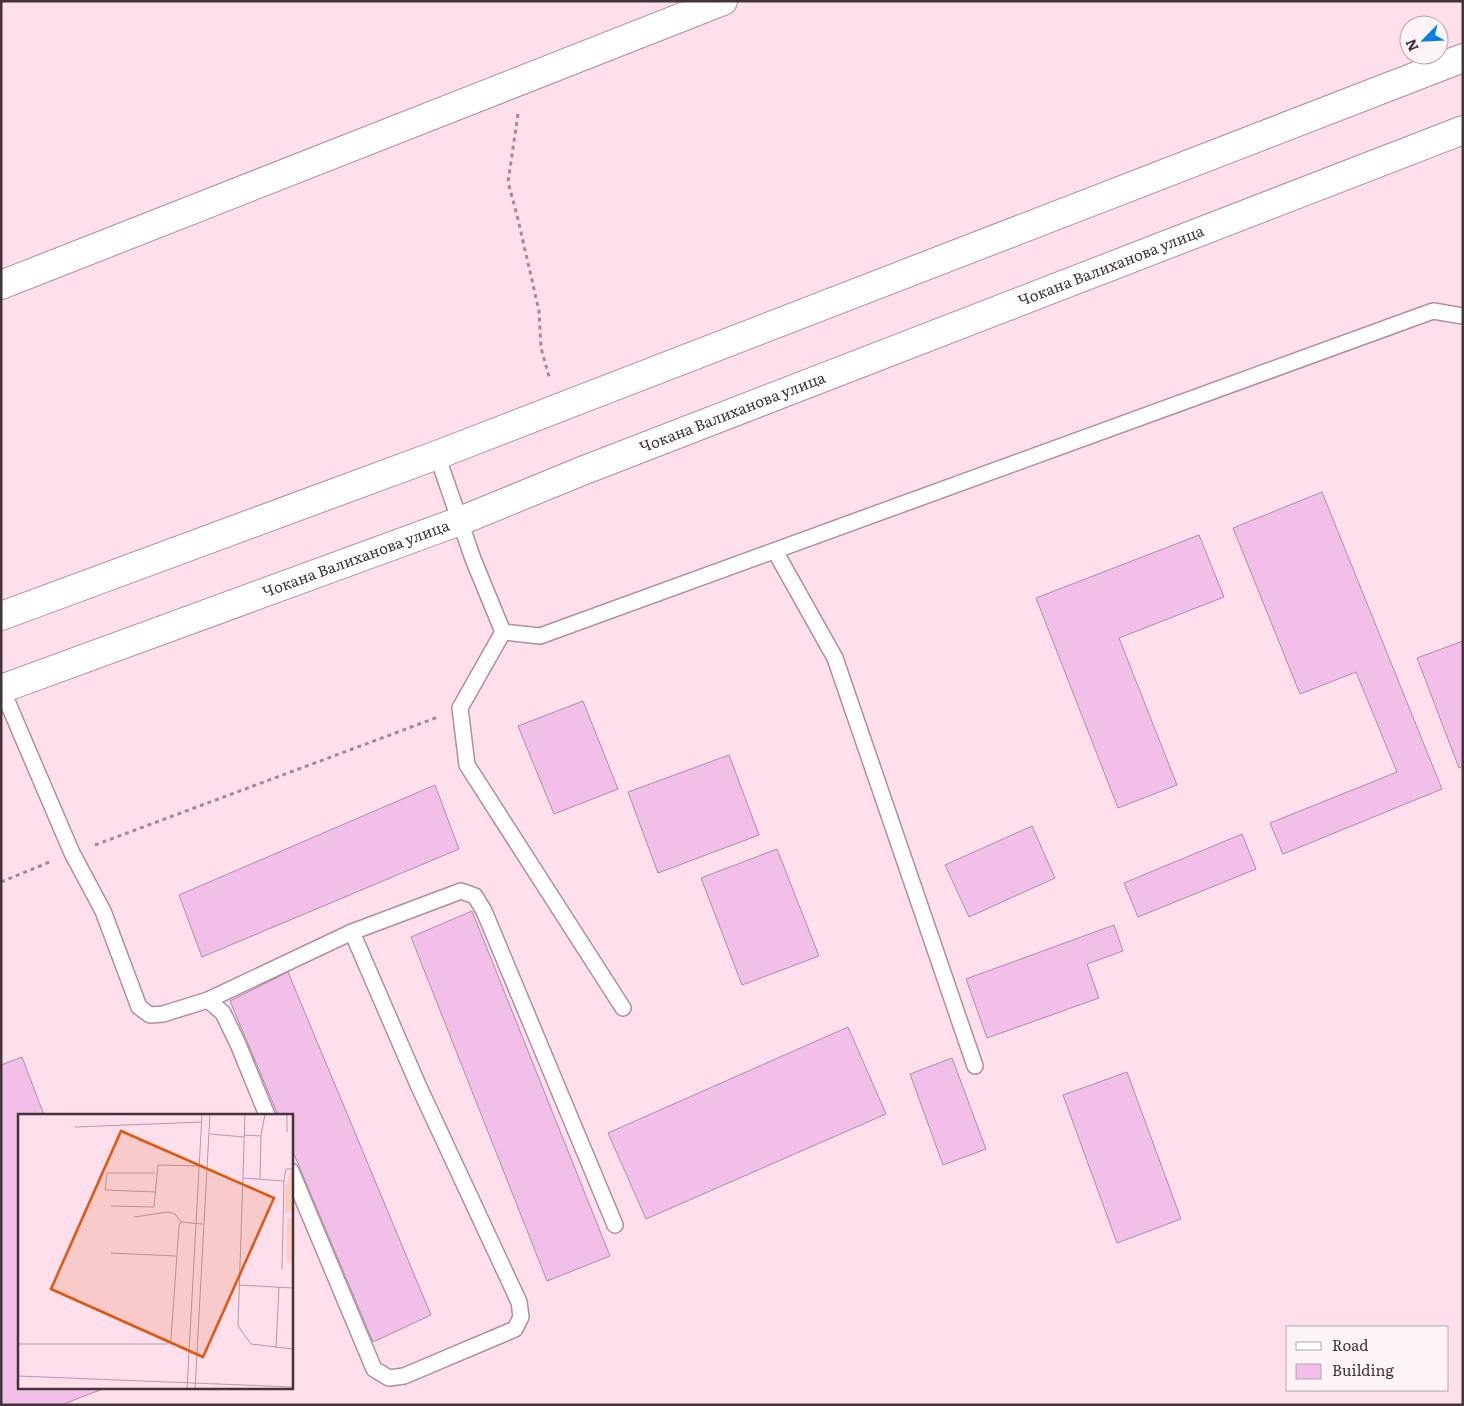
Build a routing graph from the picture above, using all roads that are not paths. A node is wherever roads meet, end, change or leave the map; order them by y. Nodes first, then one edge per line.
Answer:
1 (723, 1) edge
2 (1463, 58) edge
3 (1463, 130) edge
4 (1, 285) edge
5 (1463, 316) edge
6 (437, 455) junction
7 (460, 521) junction
8 (775, 551) junction
9 (1, 616) edge
10 (503, 632) junction
11 (1, 688) edge
12 (352, 932) junction
13 (208, 1000) junction
14 (623, 1008) dead end
15 (975, 1066) dead end
16 (268, 1114) edge
17 (292, 1173) edge
18 (615, 1225) dead end

1 - 4 main road
2 - 6 main road
3 - 7 main road, Чокана Валиханова улица
5 - 8 lane
6 - 7 lane
6 - 9 main road
7 - 10 lane
7 - 11 main road, Чокана Валиханова улица
8 - 10 lane
8 - 15 lane
10 - 14 lane
11 - 13 lane
12 - 13 lane
12 - 17 lane
12 - 18 lane
13 - 16 lane

